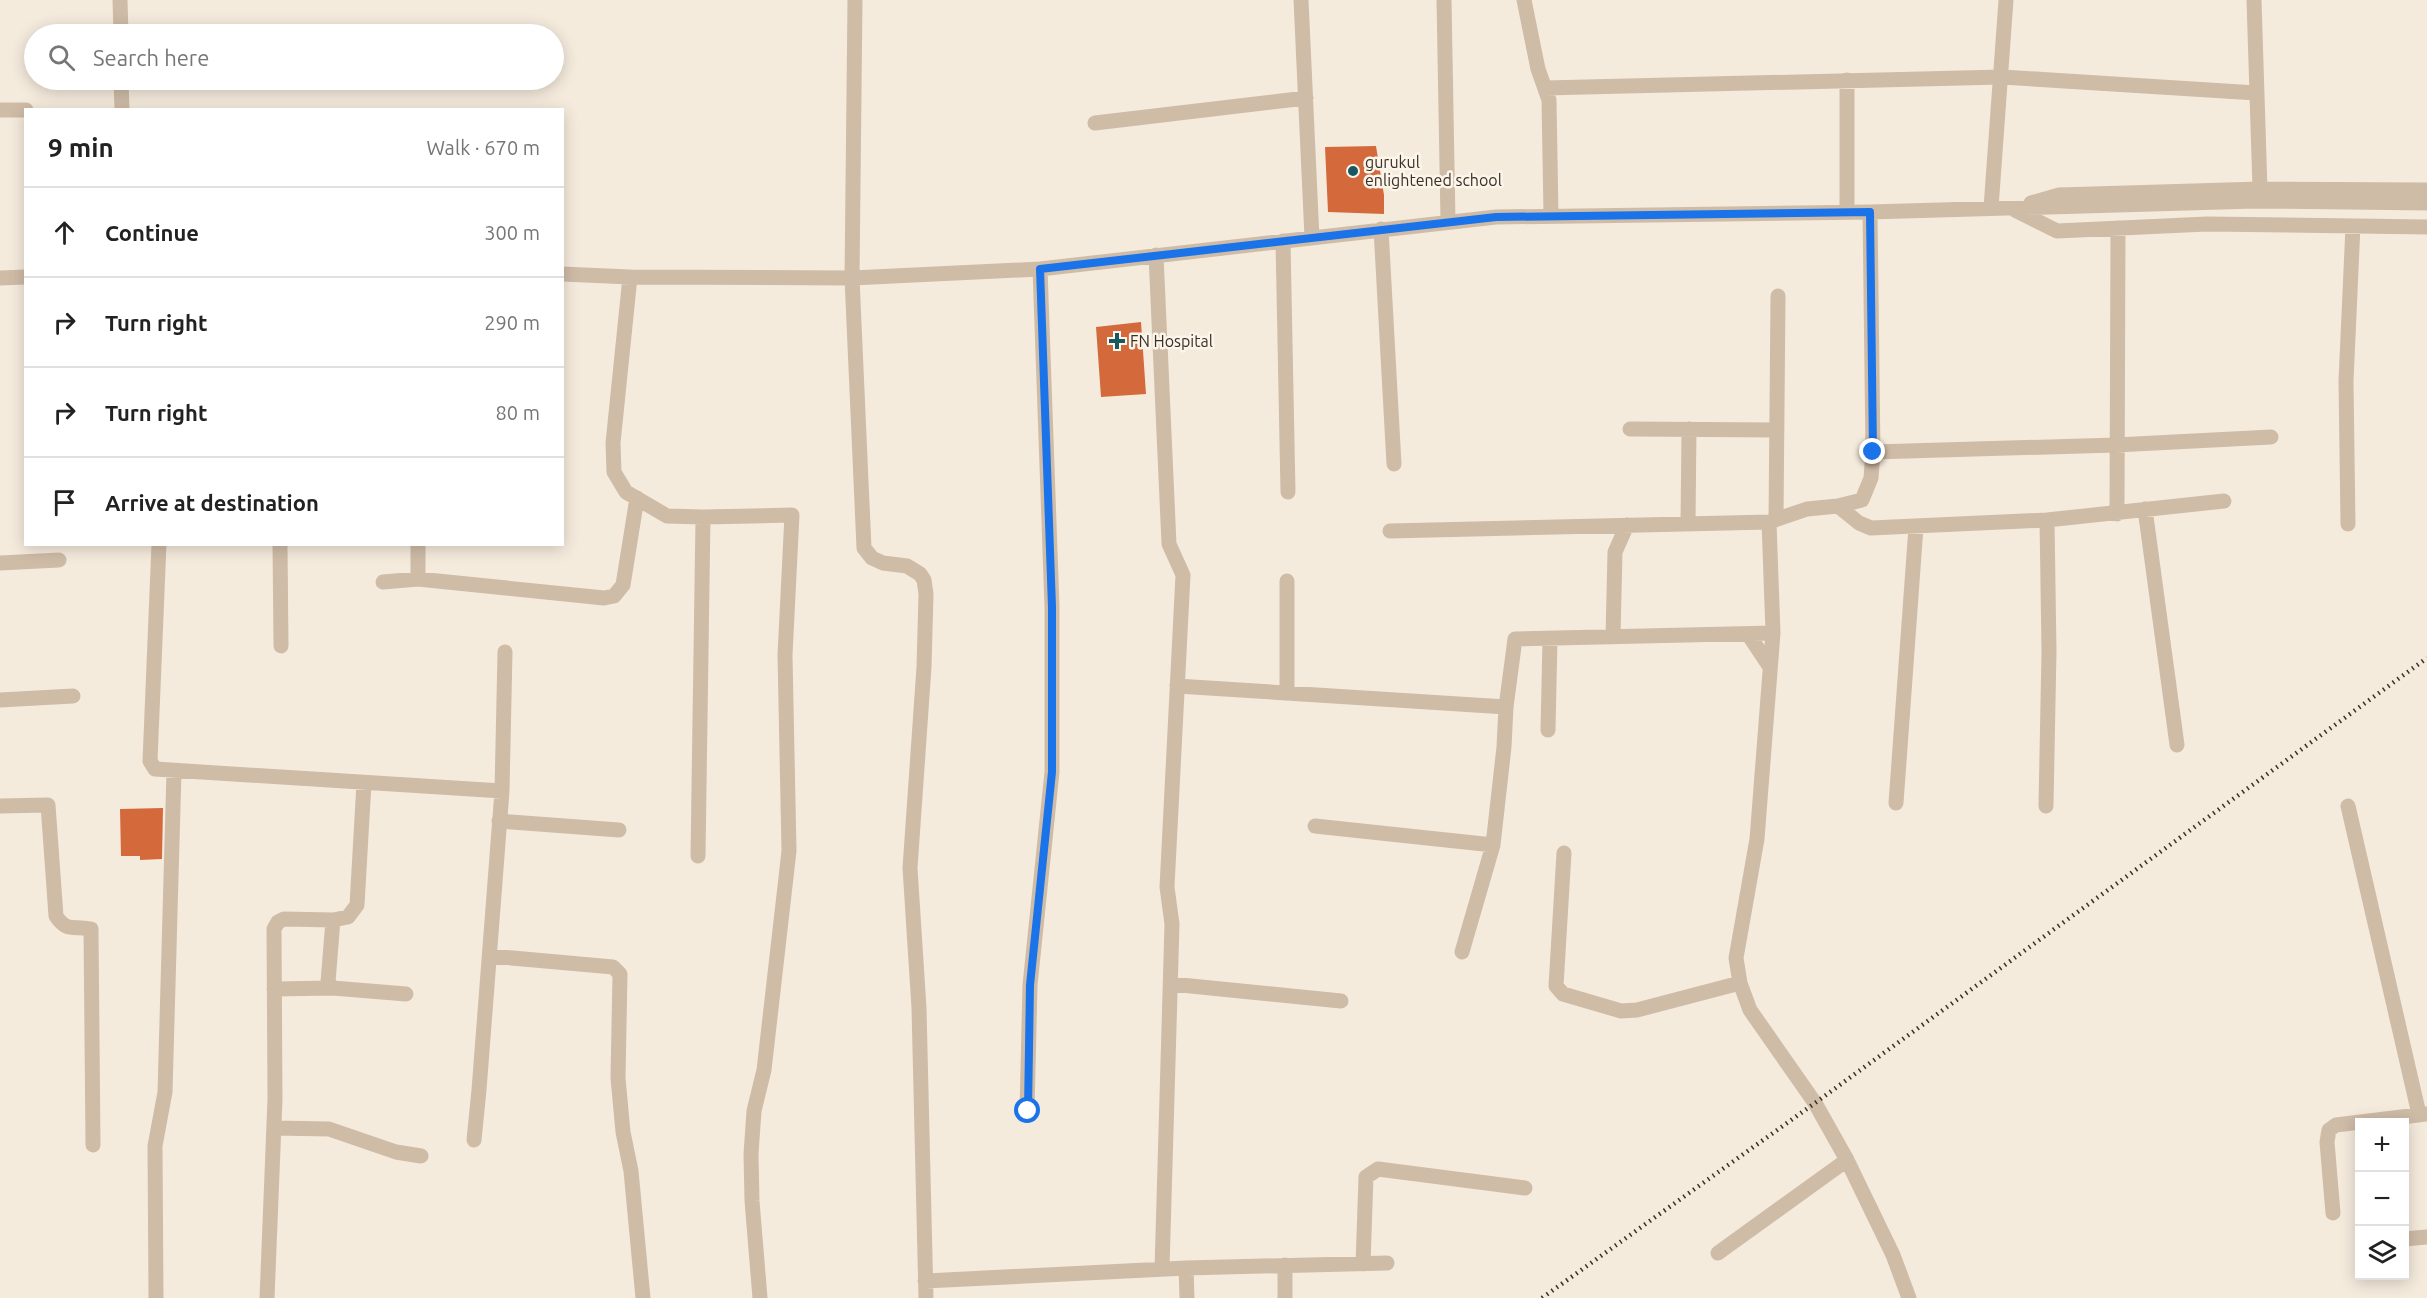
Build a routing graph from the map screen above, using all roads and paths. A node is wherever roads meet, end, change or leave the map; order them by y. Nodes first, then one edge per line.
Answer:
1 (120, 0) edge
2 (855, 0) edge
3 (1302, 0) edge
4 (1444, 0) edge
5 (1524, 0) edge
6 (2006, 0) edge
7 (2254, 0) edge
8 (121, 24) edge
9 (2002, 76) junction
10 (1847, 80) junction
11 (1545, 88) junction
12 (121, 90) edge
13 (2256, 93) junction
14 (1306, 98) junction
15 (122, 108) edge
16 (0, 110) edge
17 (24, 110) edge
18 (1095, 123) dead end
19 (2260, 189) junction
20 (2427, 190) edge
21 (2427, 203) edge
22 (1990, 208) junction
23 (2014, 209) junction
24 (1847, 212) junction
25 (1870, 212) junction
26 (1551, 216) junction
27 (1448, 221) junction
28 (2353, 226) junction
29 (2427, 227) edge
30 (2118, 228) junction
31 (1381, 229) junction
32 (1312, 238) junction
33 (1283, 241) junction
34 (1156, 255) junction
35 (1040, 269) junction
36 (564, 274) edge
37 (24, 277) edge
38 (630, 277) junction
39 (0, 278) edge
40 (852, 278) junction
41 (1778, 296) dead end
42 (1630, 429) dead end
43 (1689, 429) junction
44 (1777, 430) junction
45 (2271, 438) dead end
46 (2116, 445) junction
47 (1873, 452) junction
48 (1394, 464) dead end
49 (1288, 492) dead end
50 (637, 498) junction
51 (2224, 501) dead end
52 (1838, 506) junction
53 (2145, 509) junction
54 (2117, 514) junction
55 (703, 517) junction
56 (1772, 520) junction
57 (2046, 520) junction
58 (1688, 524) junction
59 (2348, 524) dead end
60 (1627, 525) junction
61 (1916, 527) junction
62 (1390, 531) dead end
63 (159, 546) edge
64 (280, 546) edge
65 (418, 546) edge
66 (60, 560) dead end
67 (0, 563) edge
68 (418, 579) junction
69 (1287, 581) dead end
70 (383, 582) dead end
71 (1773, 633) junction
72 (1748, 634) junction
73 (1613, 637) junction
74 (1550, 639) junction
75 (281, 646) dead end
76 (505, 652) dead end
77 (1770, 667) junction
78 (1177, 686) junction
79 (1287, 692) junction
80 (73, 696) dead end
81 (0, 700) edge
82 (1506, 707) junction
83 (1548, 730) dead end
84 (2177, 745) dead end
85 (174, 771) junction
86 (364, 783) junction
87 (502, 792) junction
88 (1896, 803) dead end
89 (0, 806) edge
90 (2046, 806) dead end
91 (2348, 806) dead end
92 (500, 821) junction
93 (1315, 826) dead end
94 (619, 830) dead end
95 (1493, 844) junction
96 (1564, 854) dead end
97 (698, 856) dead end
98 (333, 920) junction
99 (1462, 952) dead end
100 (490, 956) junction
101 (1740, 983) junction
102 (1171, 984) junction
103 (333, 988) junction
104 (274, 989) junction
105 (406, 994) dead end
106 (1341, 1001) dead end
107 (1028, 1111) dead end
108 (2423, 1114) edge
109 (274, 1128) junction
110 (474, 1140) dead end
111 (93, 1145) dead end
112 (421, 1156) dead end
113 (1847, 1160) junction
114 (1525, 1188) dead end
115 (2333, 1213) dead end
116 (2427, 1237) edge
117 (2409, 1239) edge
118 (1718, 1253) dead end
119 (1363, 1263) junction
120 (1386, 1263) dead end
121 (1285, 1265) junction
122 (1186, 1268) junction
123 (1162, 1269) junction
124 (925, 1281) junction
125 (156, 1298) edge
126 (267, 1298) edge
127 (643, 1298) edge
128 (760, 1298) edge
129 (926, 1298) edge
130 (1187, 1298) edge
131 (1286, 1298) edge
132 (1910, 1298) edge

1 - 8 street
2 - 40 street
3 - 14 street
4 - 27 street
5 - 11 street
6 - 9 street
7 - 13 street
9 - 10 street
9 - 13 street
9 - 22 street
10 - 11 street
10 - 24 street
11 - 26 street
12 - 15 street
13 - 19 street
14 - 18 street
14 - 32 street
16 - 17 street
19 - 20 street
19 - 23 street
21 - 23 street
22 - 23 street
22 - 25 street
23 - 30 street
24 - 25 street
24 - 26 street
25 - 47 street
26 - 27 street
27 - 31 street
28 - 29 street
28 - 30 street
28 - 59 street
30 - 46 street
31 - 32 street
31 - 48 street
32 - 33 street
33 - 34 street
33 - 49 street
34 - 35 street
34 - 78 street
35 - 40 street
35 - 107 street
36 - 38 street
37 - 39 street
38 - 40 street
38 - 50 street
40 - 124 street
41 - 44 street
42 - 43 street
43 - 44 street
43 - 58 street
44 - 56 street
45 - 46 street
46 - 47 street
46 - 54 street
47 - 52 street
50 - 55 street
50 - 68 street
51 - 53 street
52 - 56 street
52 - 61 street
53 - 54 street
53 - 84 street
54 - 57 street
55 - 97 street
55 - 128 street
56 - 58 street
56 - 71 street
57 - 61 street
57 - 90 street
58 - 60 street
60 - 62 street
60 - 73 street
61 - 88 street
63 - 85 street
64 - 75 street
65 - 68 street
66 - 67 street
68 - 70 street
69 - 79 street
71 - 72 street
71 - 77 street
72 - 73 street
72 - 77 street
73 - 74 street
74 - 82 street
74 - 83 street
76 - 87 street
77 - 101 street
78 - 79 street
78 - 102 street
79 - 82 street
80 - 81 street
82 - 95 street
85 - 86 street
85 - 125 street
86 - 87 street
86 - 98 street
87 - 92 street
89 - 111 street
91 - 108 street
92 - 94 street
92 - 100 street
93 - 95 street
95 - 99 street
96 - 101 street
98 - 103 street
98 - 104 street
100 - 110 street
100 - 127 street
101 - 113 street
102 - 106 street
102 - 123 street
103 - 104 street
103 - 105 street
104 - 109 street
108 - 115 street
109 - 112 street
109 - 126 street
113 - 118 street
113 - 132 street
114 - 119 street
116 - 117 street
119 - 120 street
119 - 121 street
121 - 122 street
121 - 131 street
122 - 123 street
122 - 130 street
123 - 124 street
124 - 129 street

